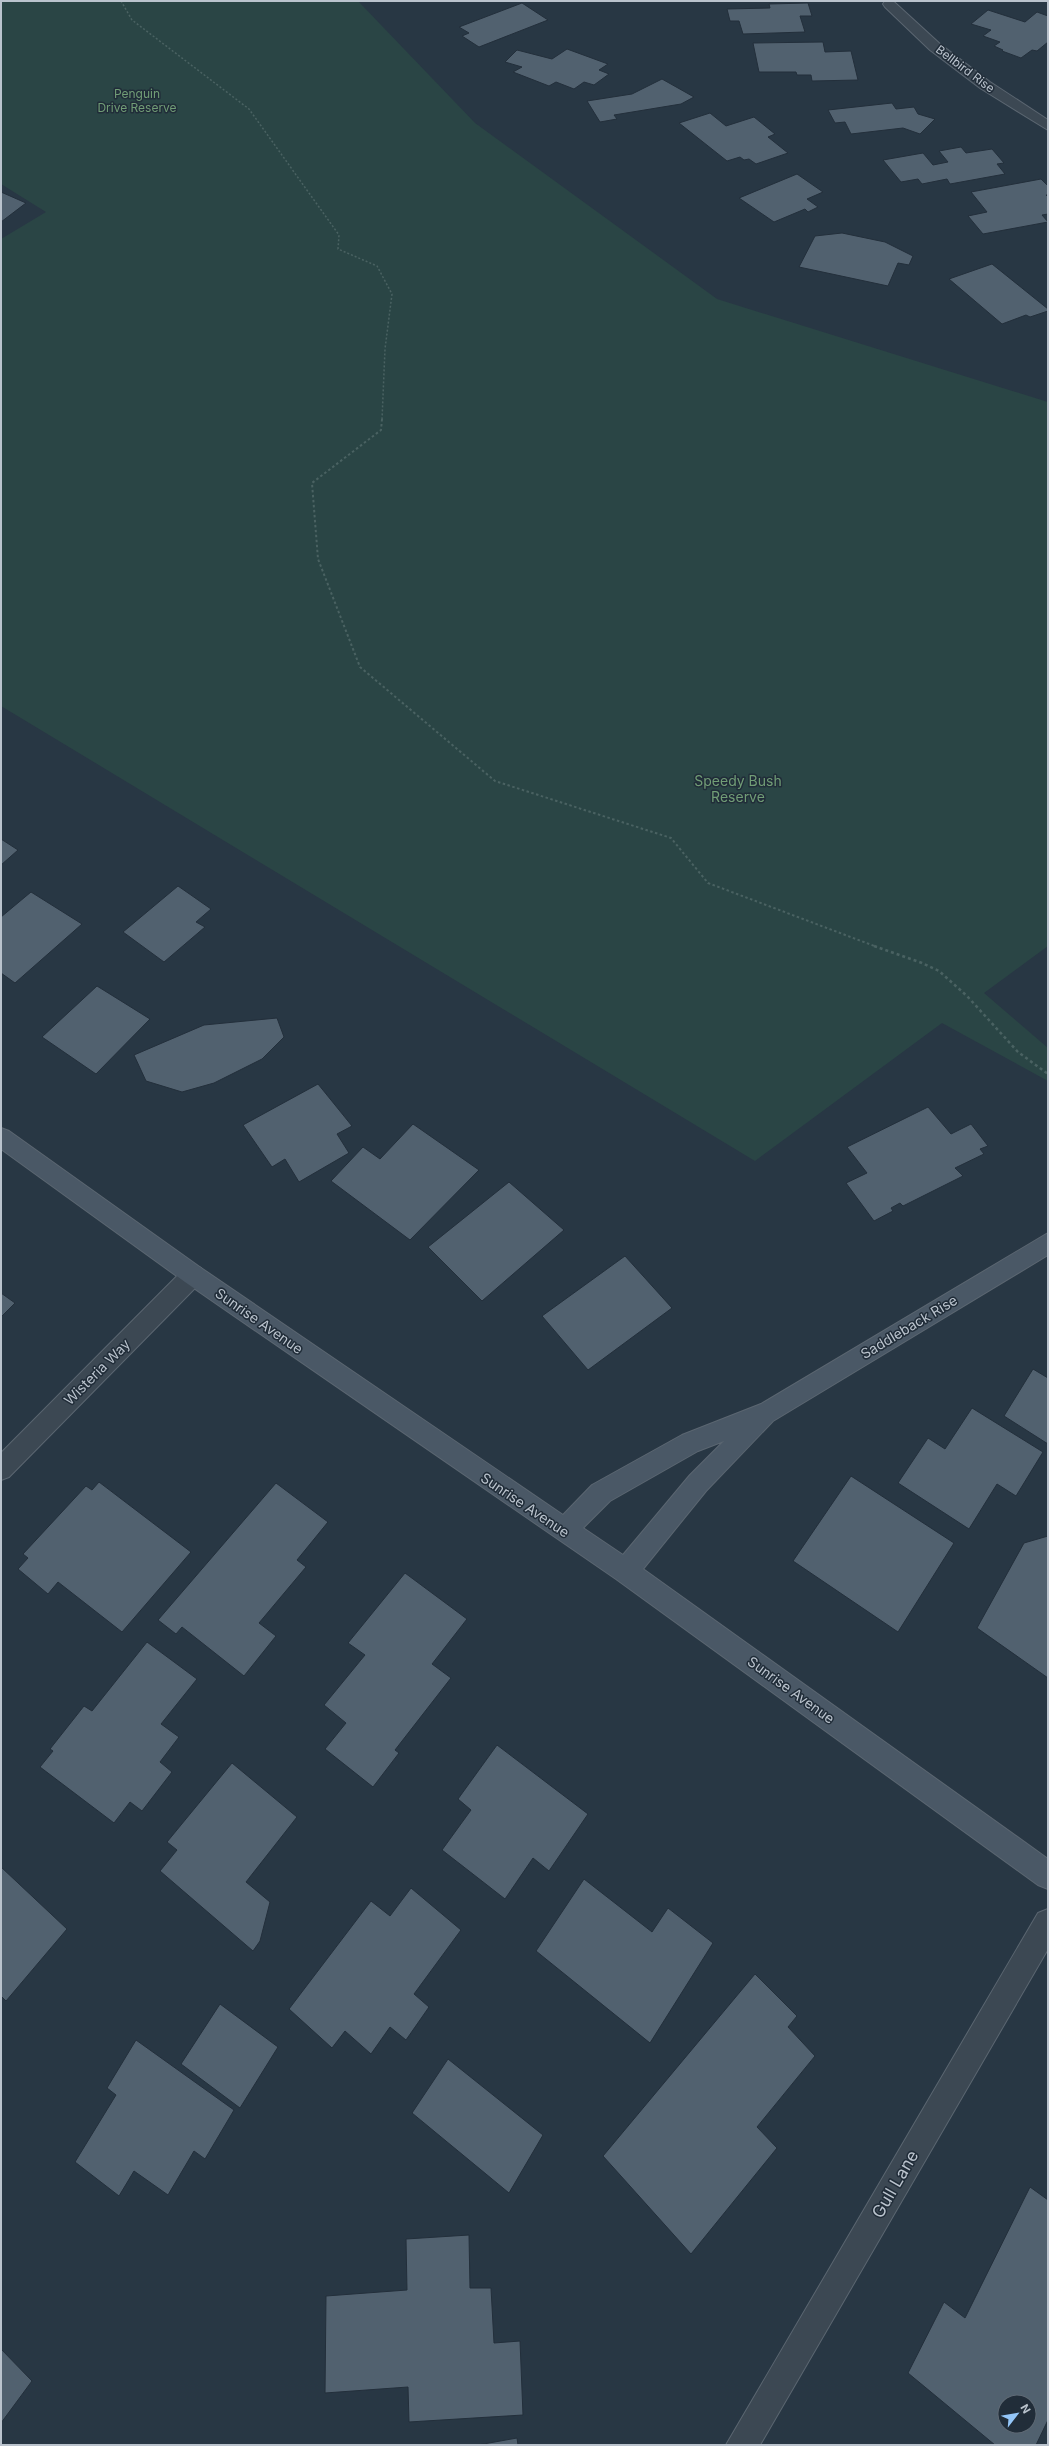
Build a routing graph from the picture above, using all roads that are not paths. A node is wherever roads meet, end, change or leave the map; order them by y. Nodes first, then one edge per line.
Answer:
1 (889, 4) dead end
2 (1048, 126) edge
3 (1, 1137) edge
4 (1048, 1243) edge
5 (193, 1275) junction
6 (769, 1412) junction
7 (1, 1468) edge
8 (564, 1531) junction
9 (625, 1571) junction
10 (1048, 1875) edge
11 (1048, 1923) edge
12 (742, 2445) edge

1 - 2 street, Bellbird Rise
3 - 5 street, Sunrise Avenue
4 - 6 street, Saddleback Rise
5 - 7 street, Wisteria Way
5 - 8 street, Sunrise Avenue
6 - 8 street, Saddleback Rise
6 - 9 street, Saddleback Rise
8 - 9 street, Sunrise Avenue
9 - 10 street, Sunrise Avenue
11 - 12 street, Gull Lane

